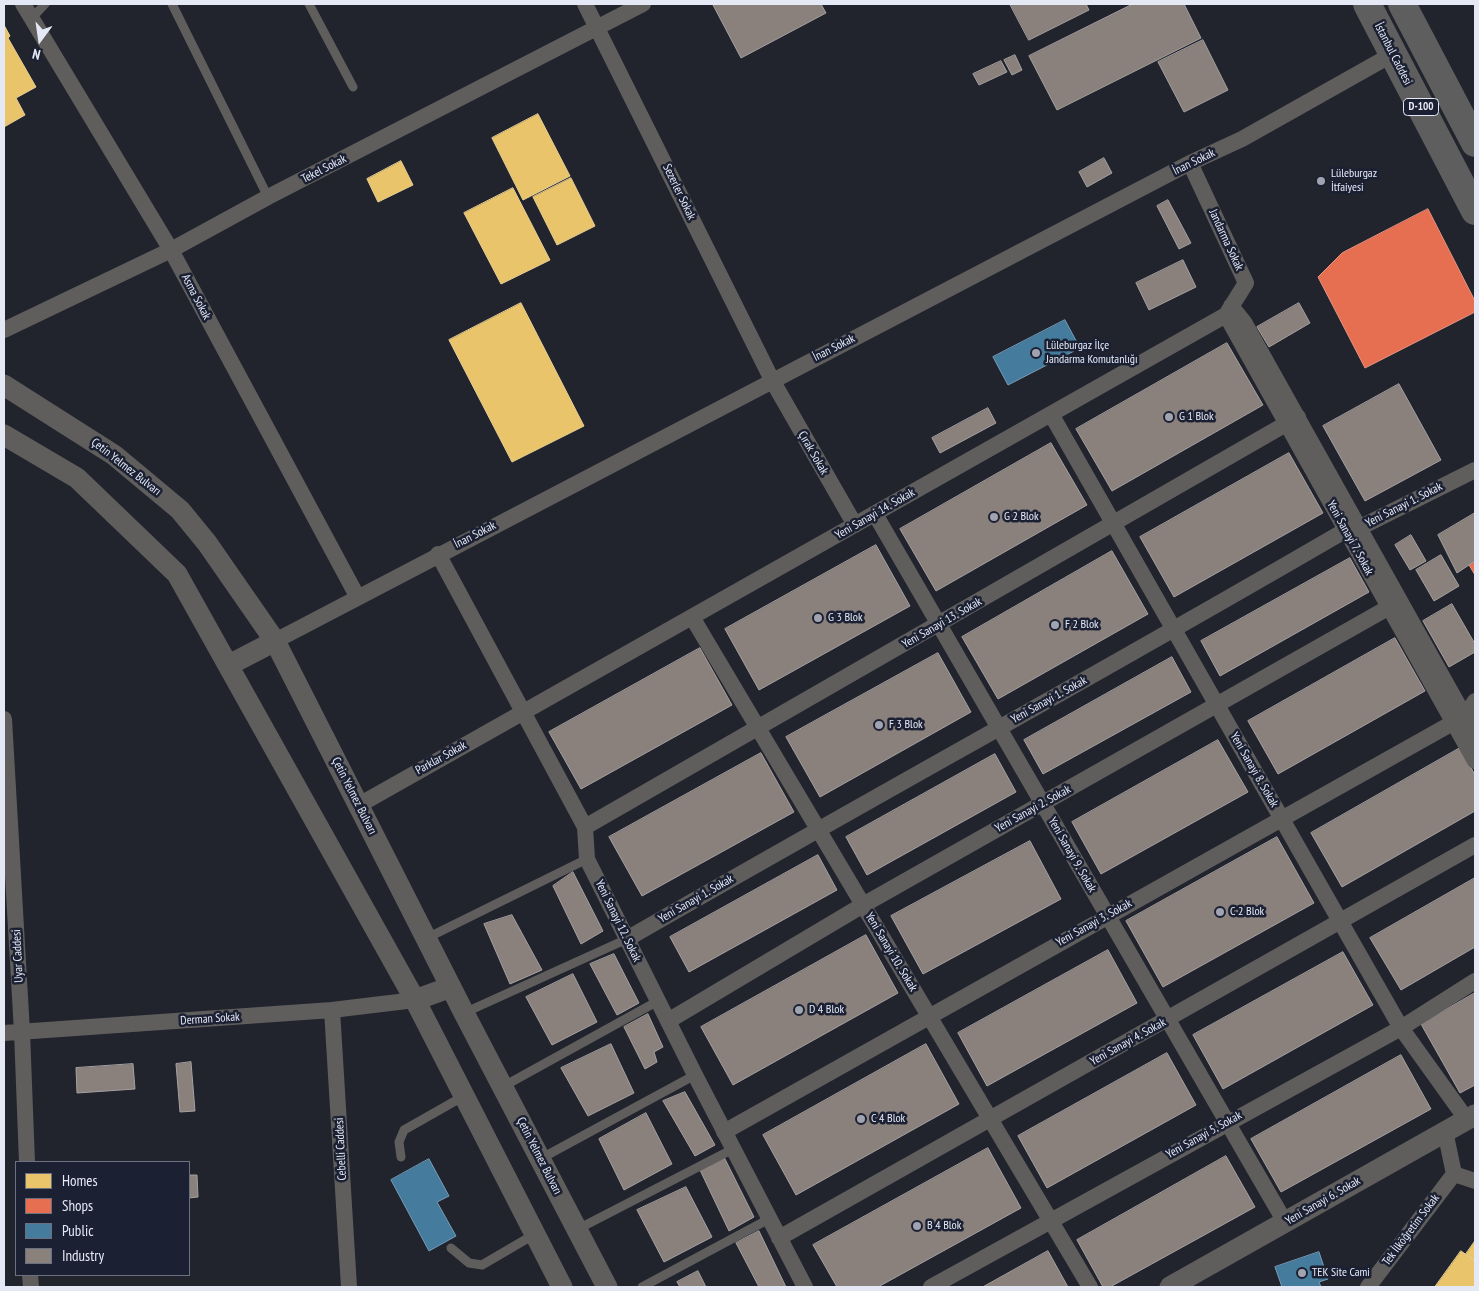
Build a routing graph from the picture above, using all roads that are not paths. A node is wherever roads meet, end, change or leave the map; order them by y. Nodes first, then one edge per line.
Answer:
1 (23, 4) edge
2 (45, 4) edge
3 (172, 4) edge
4 (309, 4) edge
5 (584, 4) edge
6 (643, 4) edge
7 (1367, 4) edge
8 (1402, 4) edge
9 (31, 19) junction
10 (598, 29) junction
11 (1393, 54) junction
12 (353, 88) dead end
13 (1475, 143) edge
14 (1190, 163) junction
15 (268, 197) junction
16 (1475, 211) edge
17 (171, 250) junction
18 (1228, 310) junction
19 (4, 330) edge
20 (772, 380) junction
21 (4, 385) edge
22 (1051, 414) junction
23 (1292, 421) junction
24 (4, 435) edge
25 (1475, 470) edge
26 (875, 514) junction
27 (1114, 524) junction
28 (855, 525) junction
29 (1353, 529) junction
30 (438, 554) junction
31 (356, 596) junction
32 (1395, 604) junction
33 (692, 617) junction
34 (939, 624) junction
35 (1174, 630) junction
36 (275, 641) junction
37 (229, 665) junction
38 (1475, 701) edge
39 (1217, 706) junction
40 (523, 711) junction
41 (4, 719) edge
42 (1464, 719) edge
43 (758, 728) junction
44 (999, 728) junction
45 (1475, 735) edge
46 (1475, 761) edge
47 (1043, 804) junction
48 (359, 805) junction
49 (1281, 818) junction
50 (585, 827) junction
51 (818, 828) junction
52 (1475, 845) edge
53 (587, 859) junction
54 (863, 905) junction
55 (1107, 916) junction
56 (1341, 923) junction
57 (427, 938) junction
58 (627, 939) junction
59 (1475, 981) edge
60 (451, 987) junction
61 (415, 1000) junction
62 (658, 1001) junction
63 (332, 1010) junction
64 (464, 1013) junction
65 (929, 1016) junction
66 (1168, 1020) junction
67 (668, 1022) junction
68 (1401, 1028) junction
69 (22, 1032) junction
70 (4, 1033) edge
71 (695, 1075) junction
72 (504, 1086) junction
73 (465, 1095) junction
74 (1471, 1118) edge
75 (990, 1119) junction
76 (1227, 1122) junction
77 (1445, 1131) junction
78 (724, 1132) junction
79 (733, 1149) junction
80 (401, 1157) dead end
81 (540, 1159) junction
82 (26, 1161) edge
83 (1454, 1174) junction
84 (1475, 1181) edge
85 (769, 1219) junction
86 (1050, 1220) junction
87 (1285, 1222) junction
88 (578, 1229) junction
89 (535, 1234) junction
90 (779, 1238) junction
91 (451, 1248) dead end
92 (349, 1287) edge
93 (562, 1287) edge
94 (607, 1287) edge
95 (642, 1287) edge
96 (805, 1287) edge
97 (931, 1287) edge
98 (1090, 1287) edge
99 (1170, 1287) edge
100 (1368, 1287) edge

1 - 9 street, Asma Sokak
2 - 9 lane
3 - 15 lane
4 - 12 lane
5 - 10 street, Sezerler Sokak
6 - 10 street, Tekel Sokak
7 - 11 highway, İstanbul Caddesi / D-100
8 - 13 highway, D-100
9 - 17 street, Asma Sokak
10 - 15 street, Tekel Sokak
10 - 20 street, Sezerler Sokak
11 - 14 street, İnan Sokak
11 - 16 highway, İstanbul Caddesi / D-100
14 - 18 street, Jandarma Sokak
14 - 20 street, İnan Sokak
15 - 17 street, Tekel Sokak
17 - 19 street, Tekel Sokak
17 - 31 street, Asma Sokak
18 - 22 street, Yeni Sanayi 14. Sokak
18 - 23 street, Yeni Sanayi 7. Sokak
20 - 28 street, Çırak Sokak
20 - 30 street, İnan Sokak
21 - 36 street, Çetin Yelmez Bulvarı
22 - 26 street, Yeni Sanayi 14. Sokak
22 - 27 street, Yeni Sanayi 8. Sokak
23 - 27 street, Yeni Sanayi 13. Sokak
23 - 29 street, Yeni Sanayi 7. Sokak
24 - 37 street
25 - 29 street, Yeni Sanayi 1. Sokak
26 - 28 street, Yeni Sanayi 14. Sokak
26 - 34 street, Yeni Sanayi 9. Sokak
27 - 34 street, Yeni Sanayi 13. Sokak
27 - 35 street, Yeni Sanayi 8. Sokak
28 - 33 street, Yeni Sanayi 14. Sokak
29 - 32 street, Yeni Sanayi 7. Sokak
29 - 35 street, Yeni Sanayi 1. Sokak
30 - 31 street, İnan Sokak
30 - 40 street, Yeni Sanayi 12. Sokak
31 - 36 street, İnan Sokak
32 - 39 street, Yeni Sanayi 2. Sokak
32 - 42 street, Yeni Sanayi 7. Sokak
33 - 40 street, Yeni Sanayi 14. Sokak
33 - 43 street, Yeni Sanayi 10. Sokak
34 - 43 street, Yeni Sanayi 13. Sokak
34 - 44 street, Yeni Sanayi 9. Sokak
35 - 39 street, Yeni Sanayi 8. Sokak
35 - 44 street, Yeni Sanayi 1. Sokak
36 - 37 street
36 - 48 street, Çetin Yelmez Bulvarı
37 - 61 street
38 - 42 street, Yeni Sanayi 3. Sokak
39 - 47 street, Yeni Sanayi 2. Sokak
39 - 49 street, Yeni Sanayi 8. Sokak
40 - 48 street, Parklar Sokak
40 - 50 street, Yeni Sanayi 12. Sokak
41 - 69 street, Uyar Caddesi
42 - 45 street, Yeni Sanayi 7. Sokak
42 - 46 street, Yeni Sanayi 7. Sokak
42 - 49 street, Yeni Sanayi 3. Sokak
43 - 50 street, Yeni Sanayi 13. Sokak
43 - 51 street, Yeni Sanayi 10. Sokak
44 - 47 street, Yeni Sanayi 9. Sokak
44 - 51 street, Yeni Sanayi 1. Sokak
47 - 54 street, Yeni Sanayi 2. Sokak
47 - 55 street, Yeni Sanayi 9. Sokak
48 - 57 street, Çetin Yelmez Bulvarı
49 - 55 street, Yeni Sanayi 3. Sokak
49 - 56 street, Yeni Sanayi 8. Sokak
50 - 53 street, Yeni Sanayi 12. Sokak
51 - 54 street, Yeni Sanayi 10. Sokak
51 - 58 street, Yeni Sanayi 1. Sokak
52 - 56 street, Yeni Sanayi 4. Sokak
53 - 57 lane
53 - 58 street, Yeni Sanayi 12. Sokak
54 - 65 street, Yeni Sanayi 10. Sokak
54 - 67 street, Yeni Sanayi 2. Sokak
55 - 65 street, Yeni Sanayi 3. Sokak
55 - 66 street, Yeni Sanayi 9. Sokak
56 - 66 street, Yeni Sanayi 4. Sokak
56 - 68 street, Yeni Sanayi 8. Sokak
57 - 60 street, Çetin Yelmez Bulvarı
58 - 62 street, Yeni Sanayi 12. Sokak
58 - 64 lane
59 - 68 street, Yeni Sanayi 5. Sokak
60 - 61 street
60 - 64 street, Çetin Yelmez Bulvarı
61 - 63 street, Derman Sokak
61 - 73 street
62 - 67 street, Yeni Sanayi 12. Sokak
62 - 72 lane
63 - 69 street, Derman Sokak
63 - 92 street, Cebelli Caddesi
64 - 72 street, Çetin Yelmez Bulvarı
65 - 75 street, Yeni Sanayi 10. Sokak
65 - 78 street, Yeni Sanayi 3. Sokak
66 - 75 street, Yeni Sanayi 4. Sokak
66 - 76 street, Yeni Sanayi 9. Sokak
67 - 71 street, Yeni Sanayi 12. Sokak
68 - 74 street, Yeni Sanayi 8. Sokak
68 - 76 street, Yeni Sanayi 5. Sokak
69 - 70 street, Derman Sokak
69 - 82 street, Uyar Caddesi
71 - 78 street, Yeni Sanayi 12. Sokak
71 - 81 lane
72 - 81 street, Çetin Yelmez Bulvarı
73 - 80 lane
73 - 89 street
74 - 77 street, Yeni Sanayi 6. Sokak
75 - 86 street, Yeni Sanayi 10. Sokak
75 - 90 street, Yeni Sanayi 4. Sokak
76 - 86 street, Yeni Sanayi 5. Sokak
76 - 87 street, Yeni Sanayi 9. Sokak
77 - 83 street
77 - 87 street, Yeni Sanayi 6. Sokak
78 - 79 street, Yeni Sanayi 12. Sokak
79 - 85 street, Yeni Sanayi 12. Sokak
79 - 88 lane
81 - 88 street, Çetin Yelmez Bulvarı
83 - 84 street
83 - 100 street, Tek İlköğretim Sokak
85 - 90 street, Yeni Sanayi 12. Sokak
85 - 95 lane
86 - 97 street, Yeni Sanayi 5. Sokak
86 - 98 street, Yeni Sanayi 10. Sokak
87 - 99 street, Yeni Sanayi 6. Sokak
88 - 94 street, Çetin Yelmez Bulvarı
89 - 91 lane
89 - 93 street
90 - 96 street, Yeni Sanayi 12. Sokak

